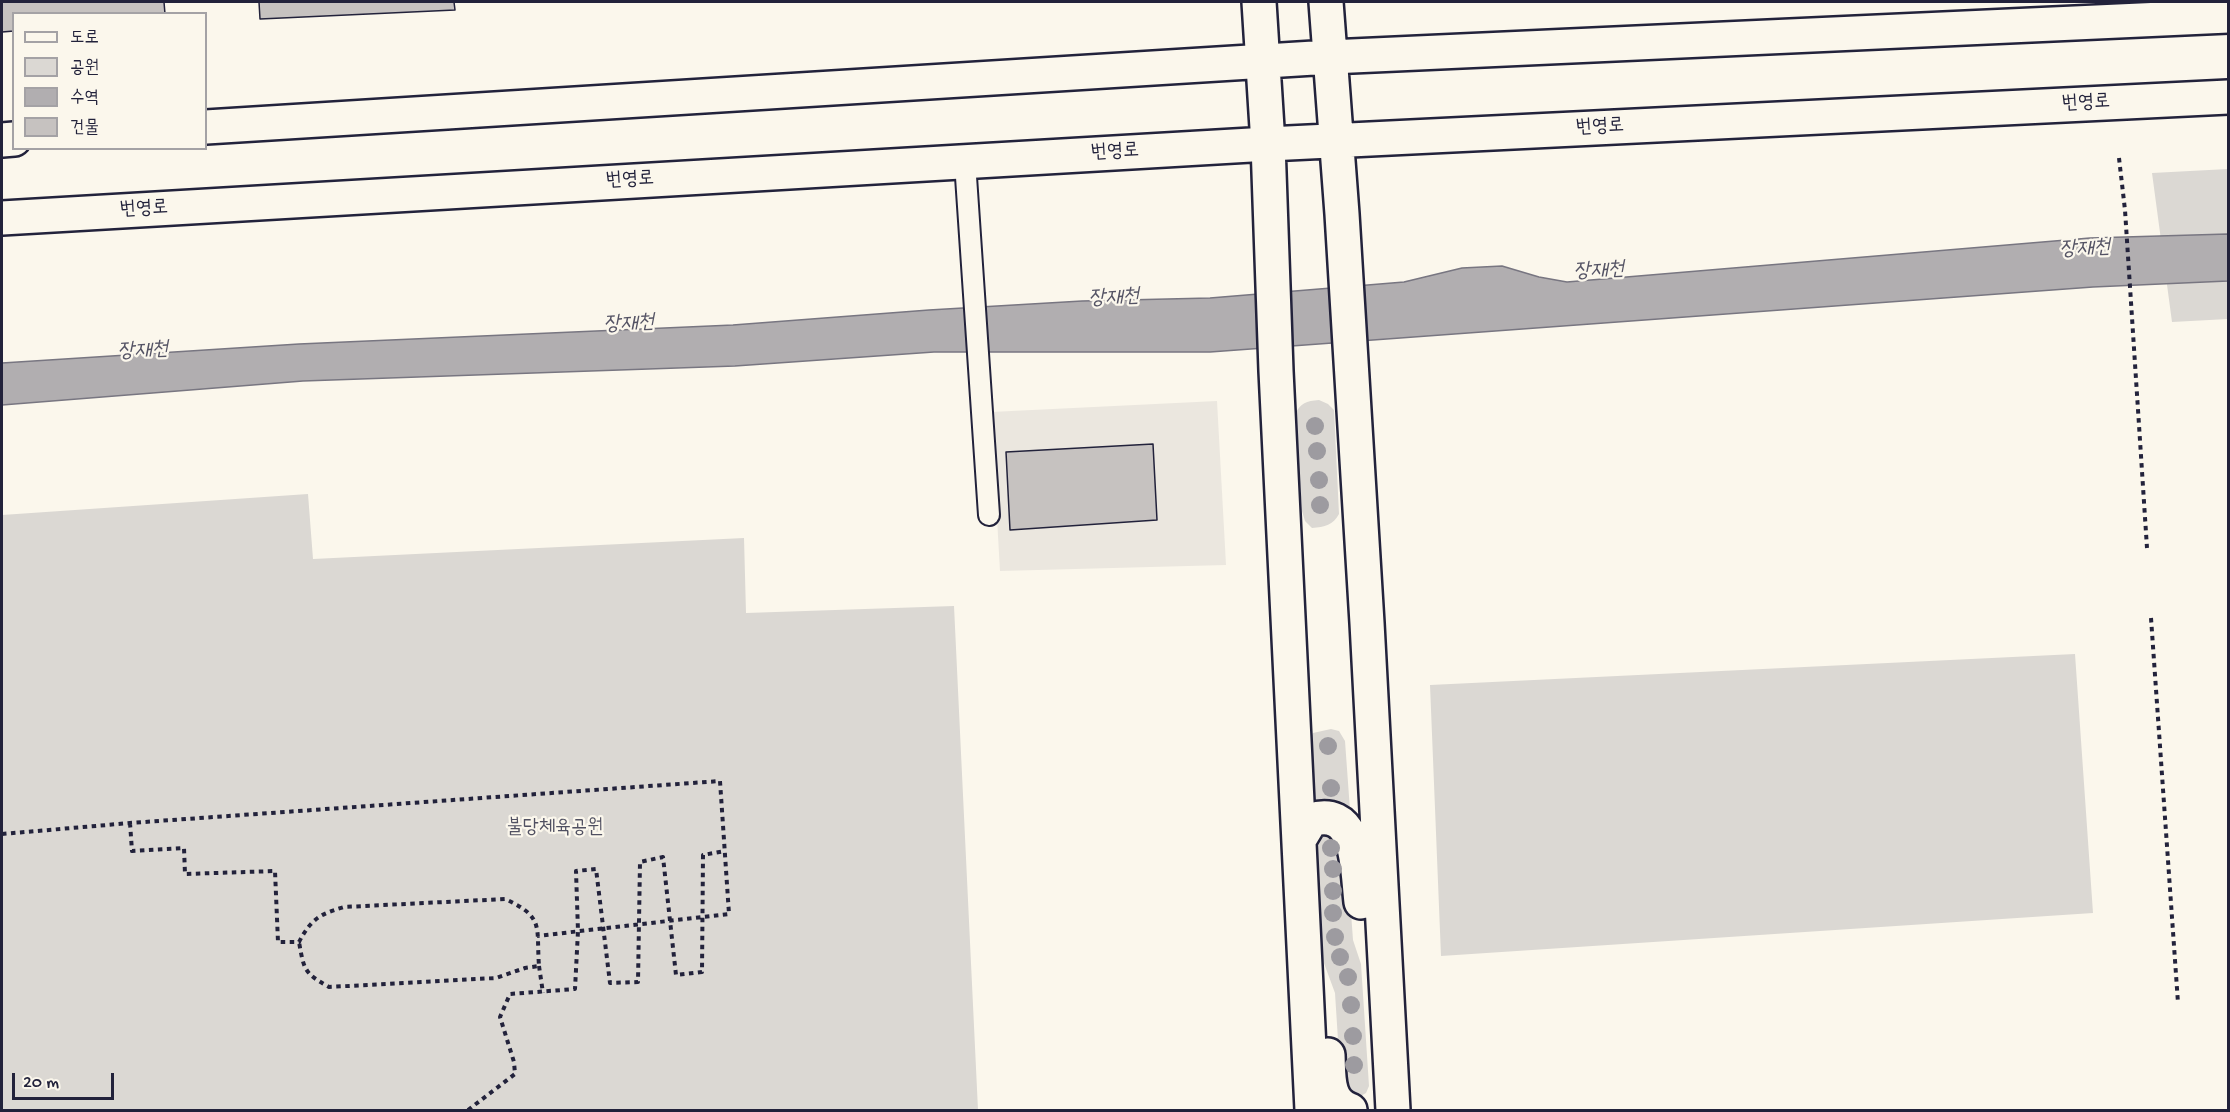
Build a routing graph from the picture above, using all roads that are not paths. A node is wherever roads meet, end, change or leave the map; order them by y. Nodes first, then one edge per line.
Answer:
1 (1259, 2) edge
2 (1326, 2) edge
3 (2229, 16) edge
4 (1330, 57) junction
5 (1263, 62) junction
6 (2229, 97) edge
7 (207, 127) edge
8 (1337, 142) junction
9 (1268, 144) junction
10 (965, 162) junction
11 (2, 218) edge
12 (989, 515) dead end
13 (1299, 840) junction
14 (1385, 967) junction
15 (1305, 969) junction
16 (1390, 1072) junction
17 (1312, 1110) edge
18 (1350, 1110) edge
19 (1356, 1110) edge
20 (1393, 1110) edge

1 - 5 main road
2 - 4 main road
3 - 4 main road
4 - 5 main road
4 - 8 main road
5 - 7 main road
5 - 9 main road
6 - 8 main road, 번영로
8 - 9 main road, 번영로
8 - 14 main road
9 - 10 main road, 번영로
9 - 13 main road
10 - 11 main road, 번영로
10 - 12 lane
13 - 14 main road
13 - 15 main road
14 - 16 main road
15 - 17 main road
15 - 18 main road
16 - 19 main road
16 - 20 main road

